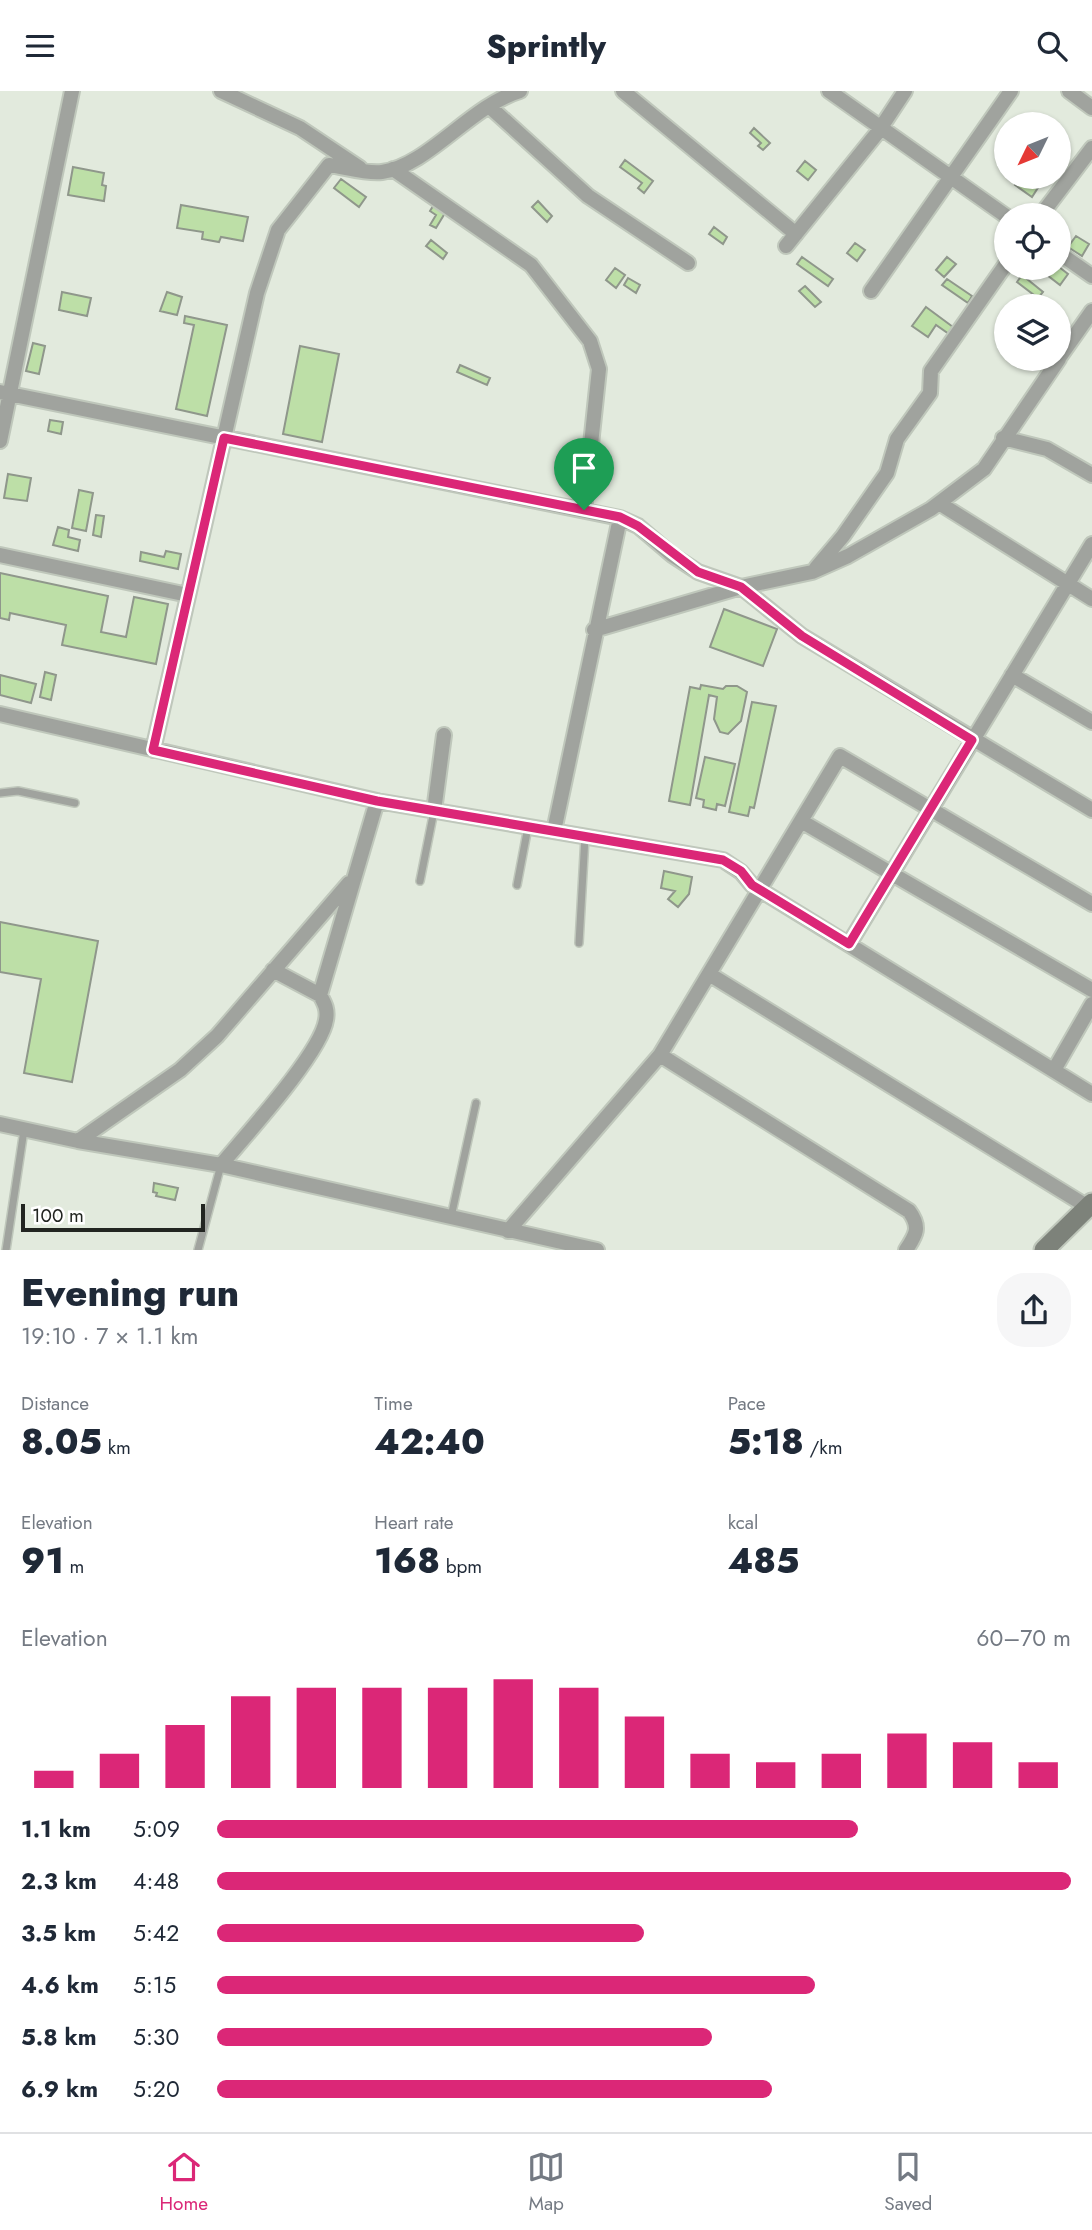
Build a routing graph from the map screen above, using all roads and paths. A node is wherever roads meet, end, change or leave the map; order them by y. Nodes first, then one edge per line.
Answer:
1 (72, 91) edge
2 (221, 91) edge
3 (520, 91) edge
4 (623, 91) edge
5 (829, 91) edge
6 (905, 91) edge
7 (1011, 91) edge
8 (1069, 91) edge
9 (489, 106) junction
10 (1092, 108) edge
11 (881, 128) junction
12 (1092, 148) edge
13 (393, 169) junction
14 (361, 170) junction
15 (951, 177) junction
16 (1050, 203) edge
17 (994, 207) edge
18 (796, 234) junction
19 (786, 246) dead end
20 (1071, 261) edge
21 (688, 263) dead end
22 (1092, 276) edge
23 (995, 280) edge
24 (871, 291) dead end
25 (1090, 318) edge
26 (1071, 343) edge
27 (1050, 371) edge
28 (5, 393) edge
29 (224, 438) junction
30 (1003, 438) junction
31 (0, 441) edge
32 (1092, 475) edge
33 (939, 503) junction
34 (584, 510) junction
35 (620, 517) junction
36 (1092, 544) edge
37 (0, 555) edge
38 (812, 572) junction
39 (1068, 584) junction
40 (741, 587) junction
41 (188, 595) junction
42 (1092, 599) edge
43 (594, 630) junction
44 (1012, 675) junction
45 (0, 714) edge
46 (1092, 722) edge
47 (444, 735) dead end
48 (972, 740) junction
49 (153, 750) junction
50 (0, 793) edge
51 (377, 801) junction
52 (75, 803) dead end
53 (1091, 807) edge
54 (930, 810) junction
55 (434, 811) junction
56 (801, 821) junction
57 (528, 827) junction
58 (554, 831) junction
59 (586, 836) junction
60 (892, 873) junction
61 (352, 879) junction
62 (420, 881) dead end
63 (517, 884) dead end
64 (759, 890) junction
65 (1092, 904) edge
66 (579, 943) dead end
67 (849, 944) junction
68 (273, 970) junction
69 (709, 974) junction
70 (1092, 990) edge
71 (320, 995) junction
72 (1092, 1004) edge
73 (660, 1055) junction
74 (1054, 1070) junction
75 (1092, 1094) edge
76 (476, 1103) dead end
77 (0, 1124) edge
78 (24, 1129) junction
79 (78, 1141) junction
80 (221, 1165) junction
81 (1090, 1205) edge
82 (451, 1218) junction
83 (508, 1231) junction
84 (6, 1250) edge
85 (198, 1250) edge
86 (597, 1250) edge
87 (906, 1250) edge
88 (1044, 1250) edge

1 - 28 street
2 - 14 street
3 - 9 street
4 - 18 street
5 - 11 street
6 - 11 street
7 - 15 street
8 - 10 street
9 - 13 street
9 - 21 street
11 - 15 street
11 - 18 street
12 - 16 street
13 - 14 street
13 - 34 street
14 - 29 street
15 - 17 street
15 - 24 street
18 - 19 street
20 - 22 street
23 - 38 street
25 - 26 street
27 - 30 street
28 - 29 street
28 - 31 street
29 - 34 street
29 - 41 street
30 - 32 street
30 - 33 street
33 - 38 street
33 - 39 street
34 - 35 street
35 - 40 street
35 - 43 street
36 - 39 street
37 - 41 street
38 - 40 street
39 - 42 street
39 - 44 street
40 - 43 street
40 - 48 street
41 - 49 street
43 - 58 street
44 - 46 street
44 - 48 street
45 - 49 street
47 - 55 street
48 - 53 street
48 - 54 street
49 - 51 street
50 - 52 lane
51 - 55 street
51 - 61 street
54 - 56 street
54 - 60 street
54 - 65 street
55 - 57 street
55 - 62 lane
56 - 60 street
56 - 64 street
57 - 58 street
57 - 63 lane
58 - 59 street
59 - 64 street
59 - 66 lane
60 - 67 street
60 - 70 street
61 - 68 street
61 - 71 street
64 - 67 street
64 - 69 street
67 - 74 street
68 - 71 street
68 - 79 street
69 - 73 street
69 - 81 street
71 - 80 street
72 - 74 street
73 - 83 street
73 - 87 street
74 - 75 street
76 - 82 lane
77 - 78 street
78 - 79 street
78 - 84 lane
79 - 80 street
80 - 82 street
80 - 85 lane
81 - 88 street
82 - 83 street
83 - 86 street

